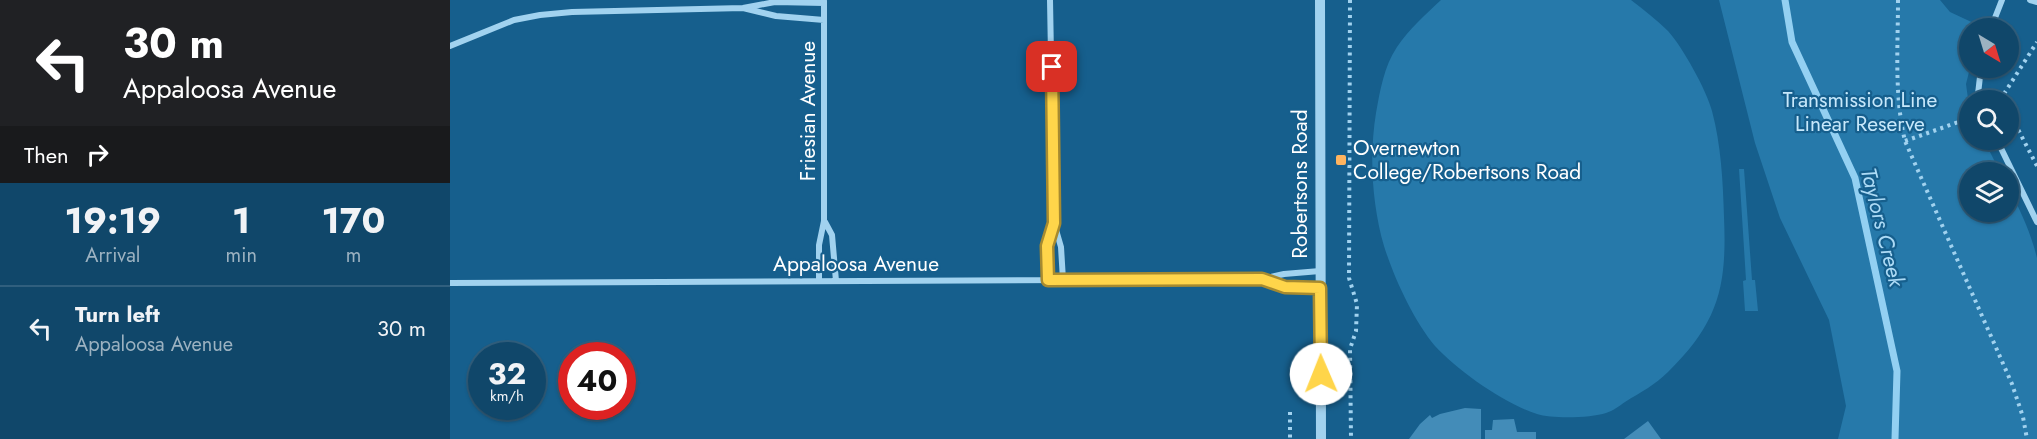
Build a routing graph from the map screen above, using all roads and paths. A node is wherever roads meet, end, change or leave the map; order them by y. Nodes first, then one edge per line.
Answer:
1 (1050, 0) edge
2 (1320, 0) edge
3 (1350, 0) edge
4 (1898, 0) edge
5 (2002, 0) edge
6 (2030, 0) edge
7 (824, 2) edge
8 (2037, 2) edge
9 (743, 8) junction
10 (1995, 18) edge
11 (824, 20) junction
12 (2037, 42) edge
13 (450, 46) edge
14 (2006, 90) edge
15 (1959, 122) edge
16 (2019, 131) edge
17 (1905, 141) junction
18 (2002, 150) edge
19 (2037, 166) edge
20 (824, 221) junction
21 (2037, 222) edge
22 (1054, 223) junction
23 (1320, 272) junction
24 (1262, 279) junction
25 (819, 280) junction
26 (1048, 280) junction
27 (1063, 280) junction
28 (836, 281) junction
29 (450, 283) edge
30 (1320, 288) junction
31 (1290, 412) dead end
32 (1290, 439) edge
33 (1321, 439) edge
34 (1351, 439) edge
35 (2027, 439) edge

1 - 22 street
2 - 23 street, Robertsons Road
3 - 34 path
4 - 17 path
5 - 10 street
6 - 8 street
7 - 9 street
7 - 11 street, Friesian Avenue
9 - 11 street
9 - 13 street
11 - 20 street, Friesian Avenue
12 - 14 path
15 - 17 path
16 - 19 path
17 - 35 path
18 - 21 street
20 - 25 street, Friesian Avenue
20 - 28 street, Friesian Avenue
22 - 26 street
22 - 27 street
23 - 24 street, Appaloosa Avenue
23 - 30 street, Robertsons Road
24 - 27 street, Appaloosa Avenue
24 - 30 street, Appaloosa Avenue
25 - 28 street, Appaloosa Avenue
25 - 29 street, Appaloosa Avenue
26 - 27 street, Appaloosa Avenue
26 - 28 street, Appaloosa Avenue
30 - 33 street, Robertsons Road
31 - 32 path

